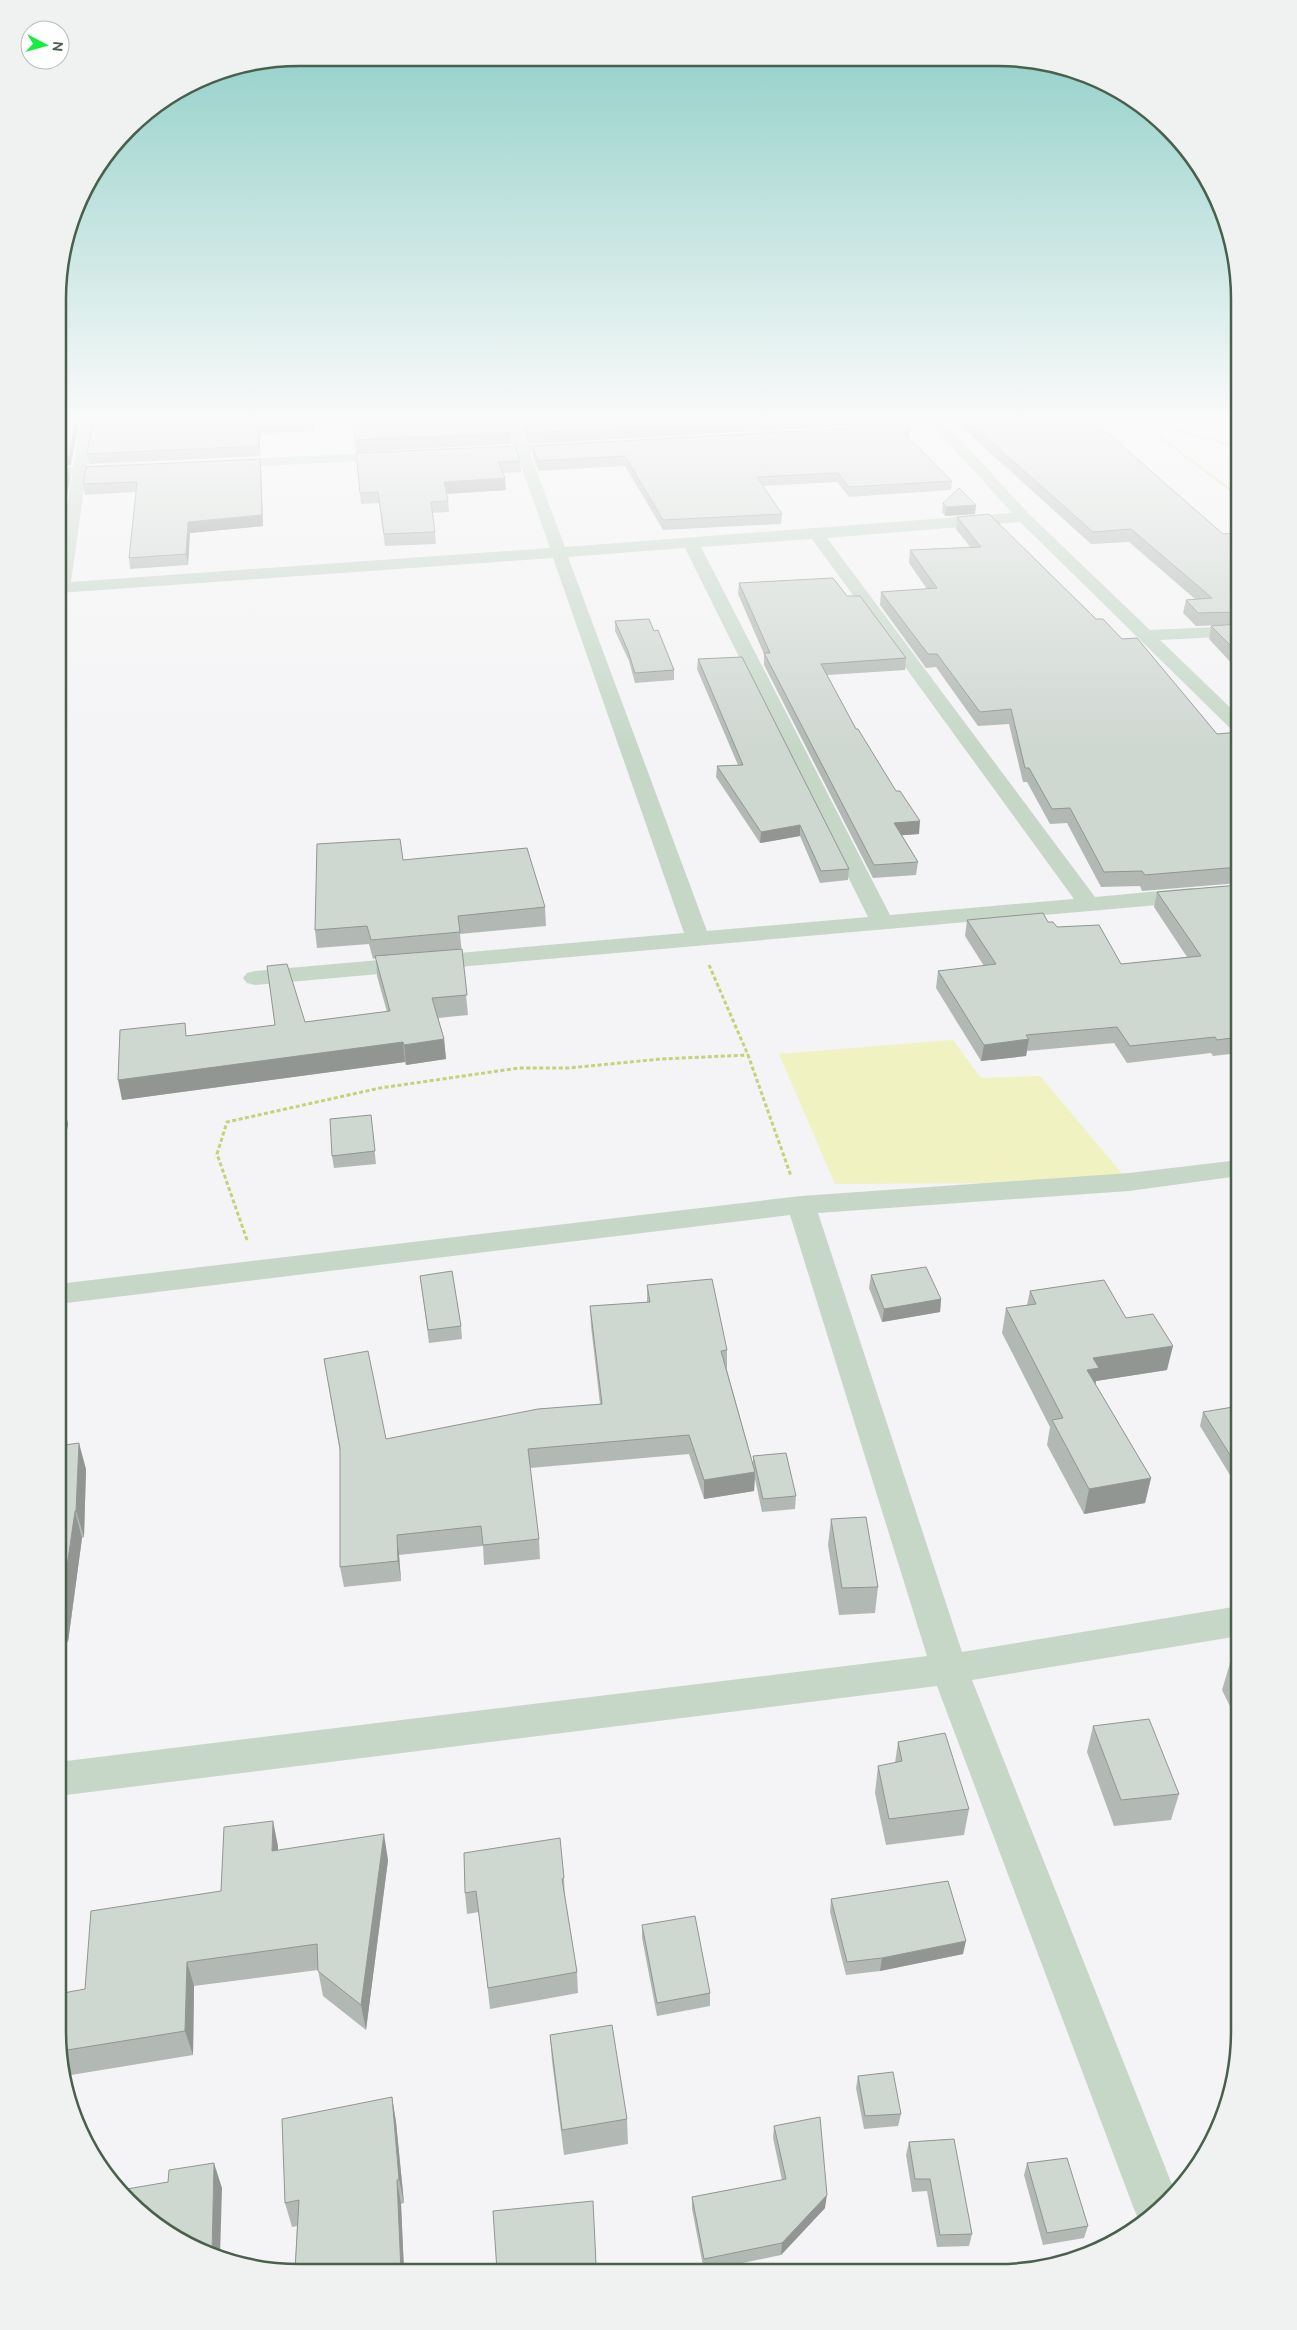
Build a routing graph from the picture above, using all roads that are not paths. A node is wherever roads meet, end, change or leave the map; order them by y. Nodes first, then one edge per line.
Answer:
1 (70, 531) edge
2 (551, 531) edge
3 (866, 531) edge
4 (1038, 531) edge
5 (817, 535) junction
6 (690, 542) junction
7 (558, 552) junction
8 (66, 554) edge
9 (66, 588) edge
10 (1231, 631) edge
11 (1148, 635) junction
12 (1231, 718) edge
13 (1211, 894) edge
14 (1089, 904) junction
15 (883, 923) junction
16 (698, 940) junction
17 (255, 978) dead end
18 (1231, 1169) edge
19 (801, 1205) junction
20 (66, 1293) edge
21 (1231, 1622) edge
22 (949, 1669) junction
23 (66, 1778) edge
24 (1155, 2202) edge

1 - 8 street
2 - 7 street
3 - 5 street
4 - 11 street
5 - 6 street
5 - 14 street
6 - 7 street
6 - 15 street
7 - 9 street
7 - 16 street
10 - 11 street
11 - 12 street
13 - 14 street
14 - 15 street
15 - 16 street
16 - 17 street
18 - 19 street
19 - 20 street
19 - 22 street
21 - 22 street
22 - 23 street
22 - 24 street

